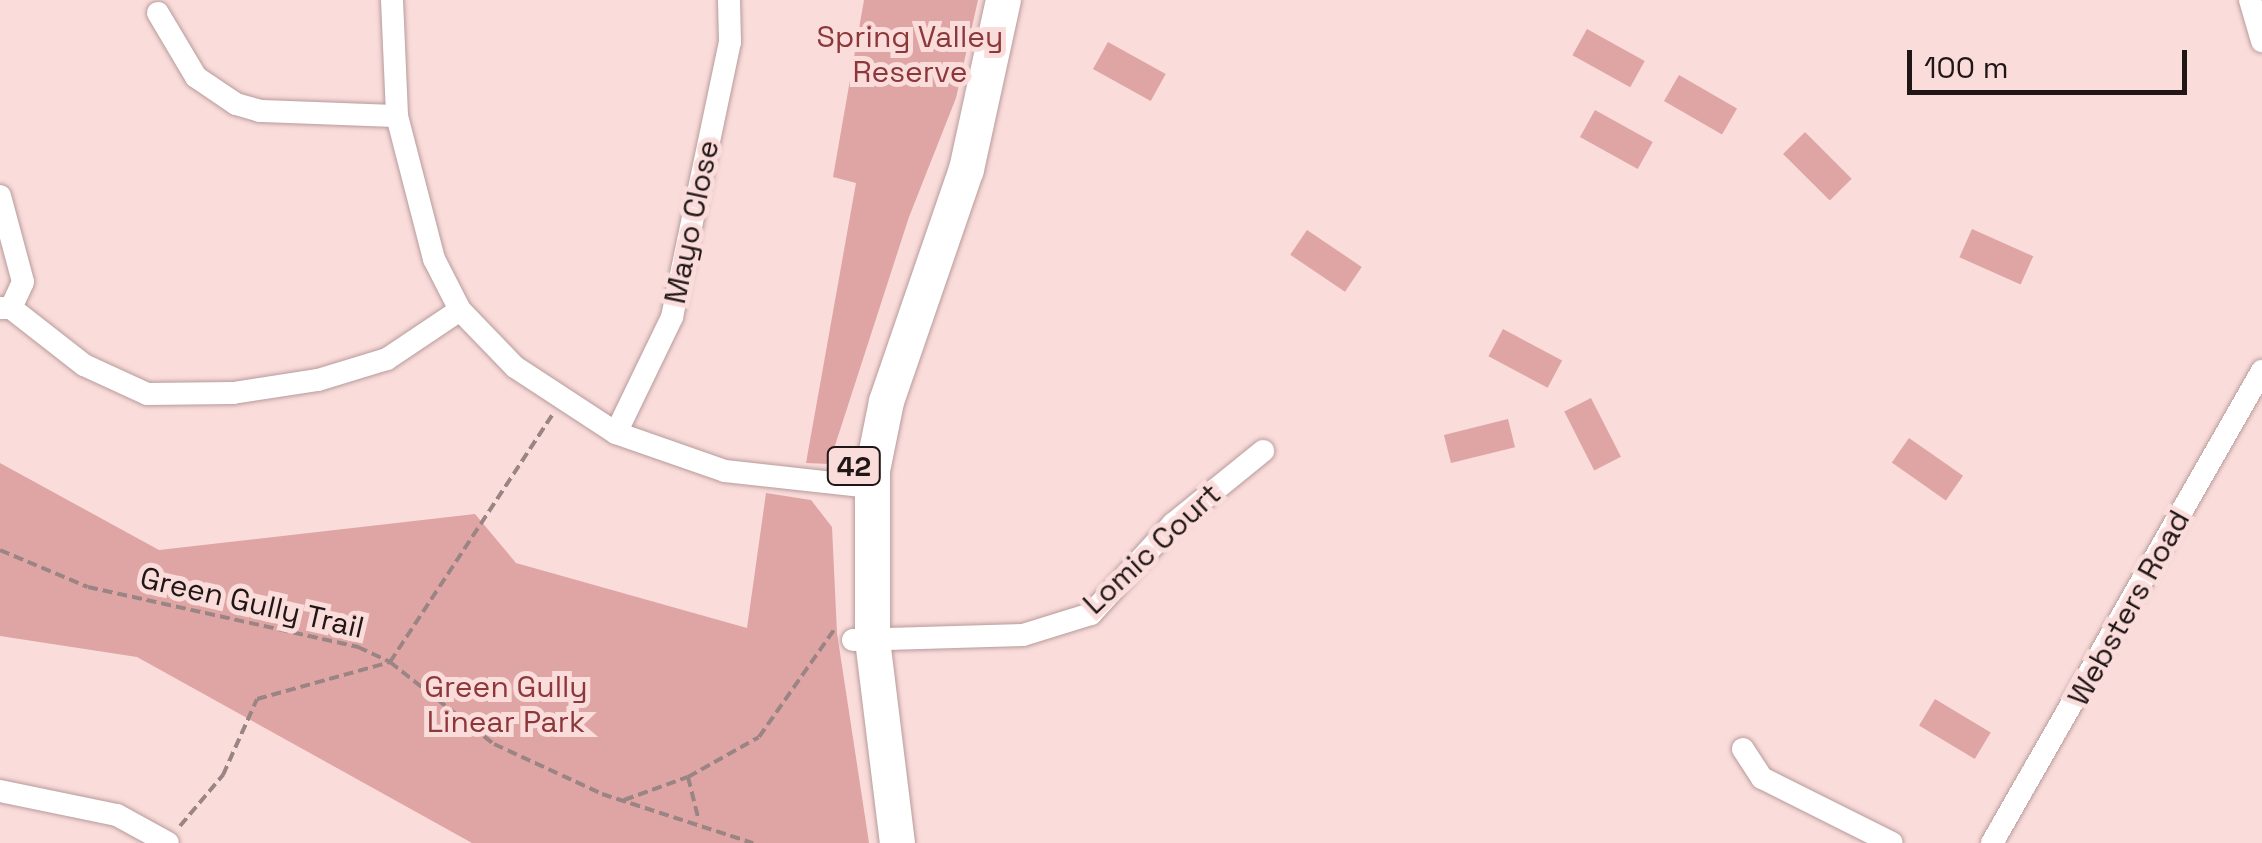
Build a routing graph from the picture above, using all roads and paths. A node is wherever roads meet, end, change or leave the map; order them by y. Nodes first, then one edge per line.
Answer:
1 (392, 0) edge
2 (729, 0) edge
3 (1003, 0) edge
4 (2250, 0) edge
5 (158, 12) dead end
6 (2262, 41) edge
7 (396, 116) junction
8 (0, 196) edge
9 (5, 308) edge
10 (460, 310) junction
11 (2262, 371) edge
12 (560, 402) junction
13 (616, 433) junction
14 (1263, 450) dead end
15 (861, 487) junction
16 (0, 550) edge
17 (854, 635) junction
18 (390, 662) junction
19 (1743, 749) dead end
20 (688, 777) junction
21 (0, 791) edge
22 (621, 801) junction
23 (699, 821) junction
24 (174, 838) edge
25 (754, 843) edge
26 (893, 843) edge
27 (1892, 843) edge
28 (1992, 843) edge

1 - 7 street
2 - 13 street, Mayo Close
3 - 15 main road, 42
4 - 6 street
5 - 7 street
7 - 10 street
8 - 9 street
9 - 10 street
10 - 12 street
11 - 28 street, Websters Road
12 - 13 street
12 - 18 path
13 - 15 street
14 - 17 street, Lomic Court
15 - 17 main road, 42
16 - 18 path, Green Gully Trail
17 - 20 path
17 - 26 main road, 42
18 - 22 path, Green Gully Trail
18 - 24 path
19 - 27 street
20 - 22 path
20 - 23 path
21 - 24 street
22 - 23 path, Green Gully Trail
23 - 25 path, Green Gully Trail

